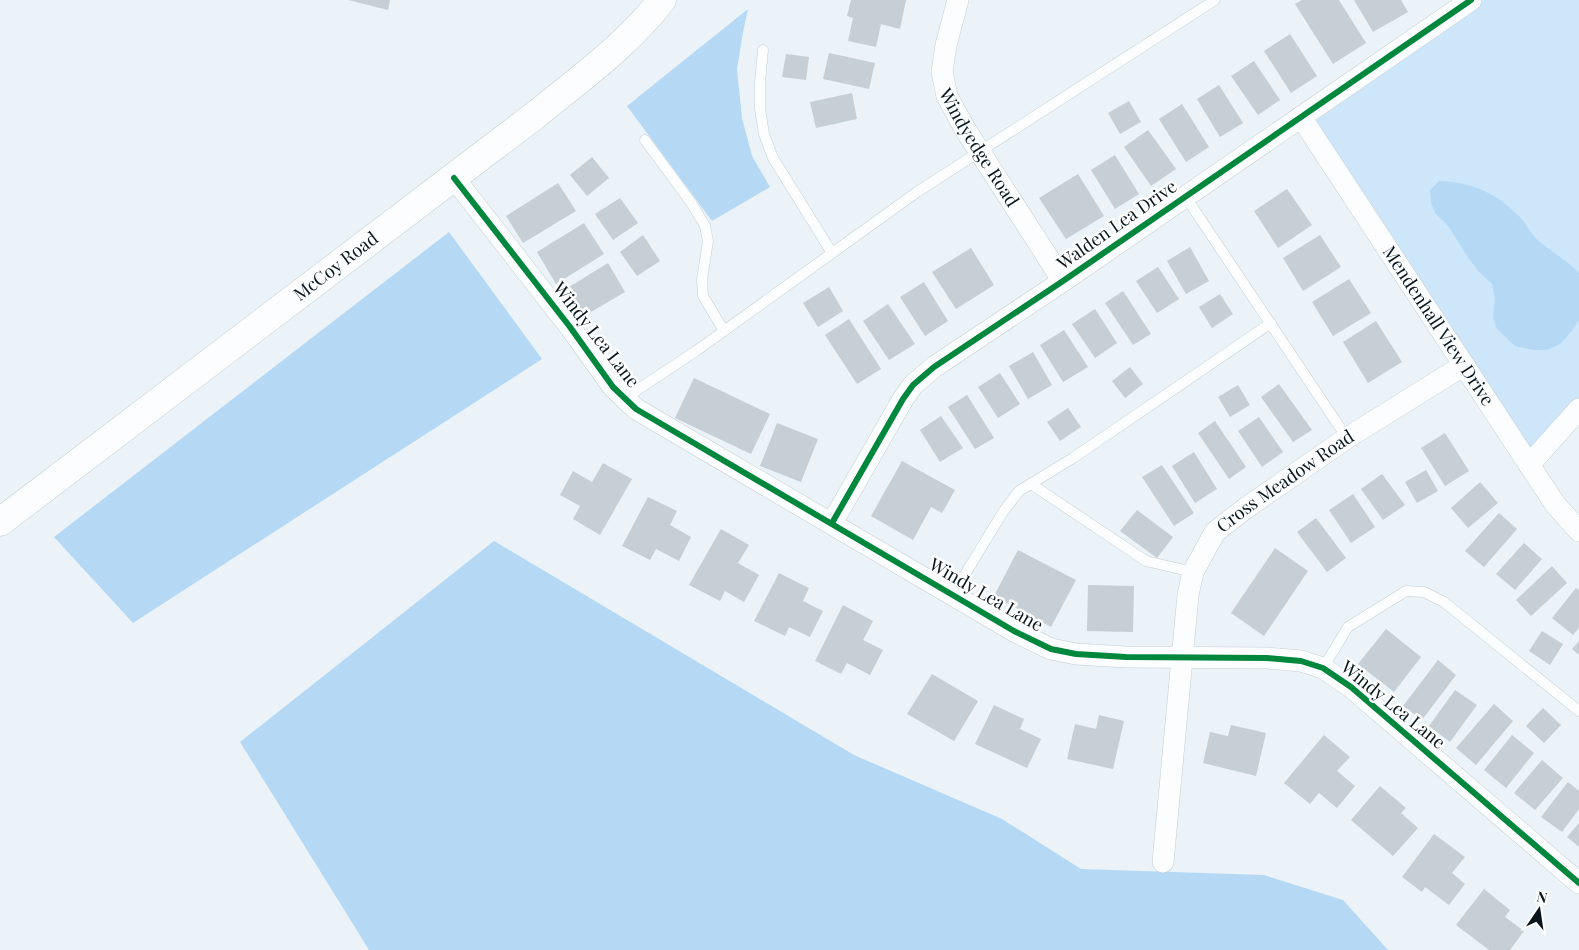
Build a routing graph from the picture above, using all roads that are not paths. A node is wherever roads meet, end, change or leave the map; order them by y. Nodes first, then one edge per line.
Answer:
1 (662, 0) edge
2 (958, 0) edge
3 (1215, 0) edge
4 (1471, 0) edge
5 (763, 50) dead end
6 (1301, 117) junction
7 (644, 140) dead end
8 (979, 151) junction
9 (454, 178) junction
10 (1186, 196) junction
11 (832, 253) junction
12 (1063, 281) junction
13 (1271, 323) junction
14 (724, 331) junction
15 (1464, 366) junction
16 (624, 398) junction
17 (1579, 409) edge
18 (1347, 438) junction
19 (1529, 465) junction
20 (1031, 484) junction
21 (0, 522) edge
22 (832, 523) junction
23 (1579, 531) edge
24 (1193, 572) junction
25 (953, 594) junction
26 (1181, 657) junction
27 (1323, 668) junction
28 (1579, 711) edge
29 (1163, 862) dead end
30 (1579, 883) edge

1 - 9 main road, McCoy Road
2 - 8 street, Windyedge Road
3 - 8 lane
4 - 6 street, Walden Lea Drive
5 - 11 lane
6 - 10 street, Walden Lea Drive
6 - 15 street, Mendenhall View Drive
7 - 14 lane
8 - 11 lane
8 - 12 street, Windyedge Road
9 - 16 street, Windy Lea Lane
9 - 21 main road, McCoy Road
10 - 12 street, Walden Lea Drive
10 - 13 lane
11 - 14 lane
12 - 22 street, Walden Lea Drive
13 - 18 lane
13 - 20 lane
14 - 16 lane
15 - 18 street, Cross Meadow Road
15 - 19 street, Mendenhall View Drive
16 - 22 street, Windy Lea Lane
17 - 19 street
18 - 24 street, Cross Meadow Road
19 - 23 street, Mendenhall View Drive
20 - 24 lane
20 - 25 lane
22 - 25 street, Windy Lea Lane
24 - 26 street, Cross Meadow Road
25 - 26 street, Windy Lea Lane
26 - 27 street, Windy Lea Lane
26 - 29 street, Cross Meadow Road
27 - 28 lane
27 - 30 street, Windy Lea Lane

